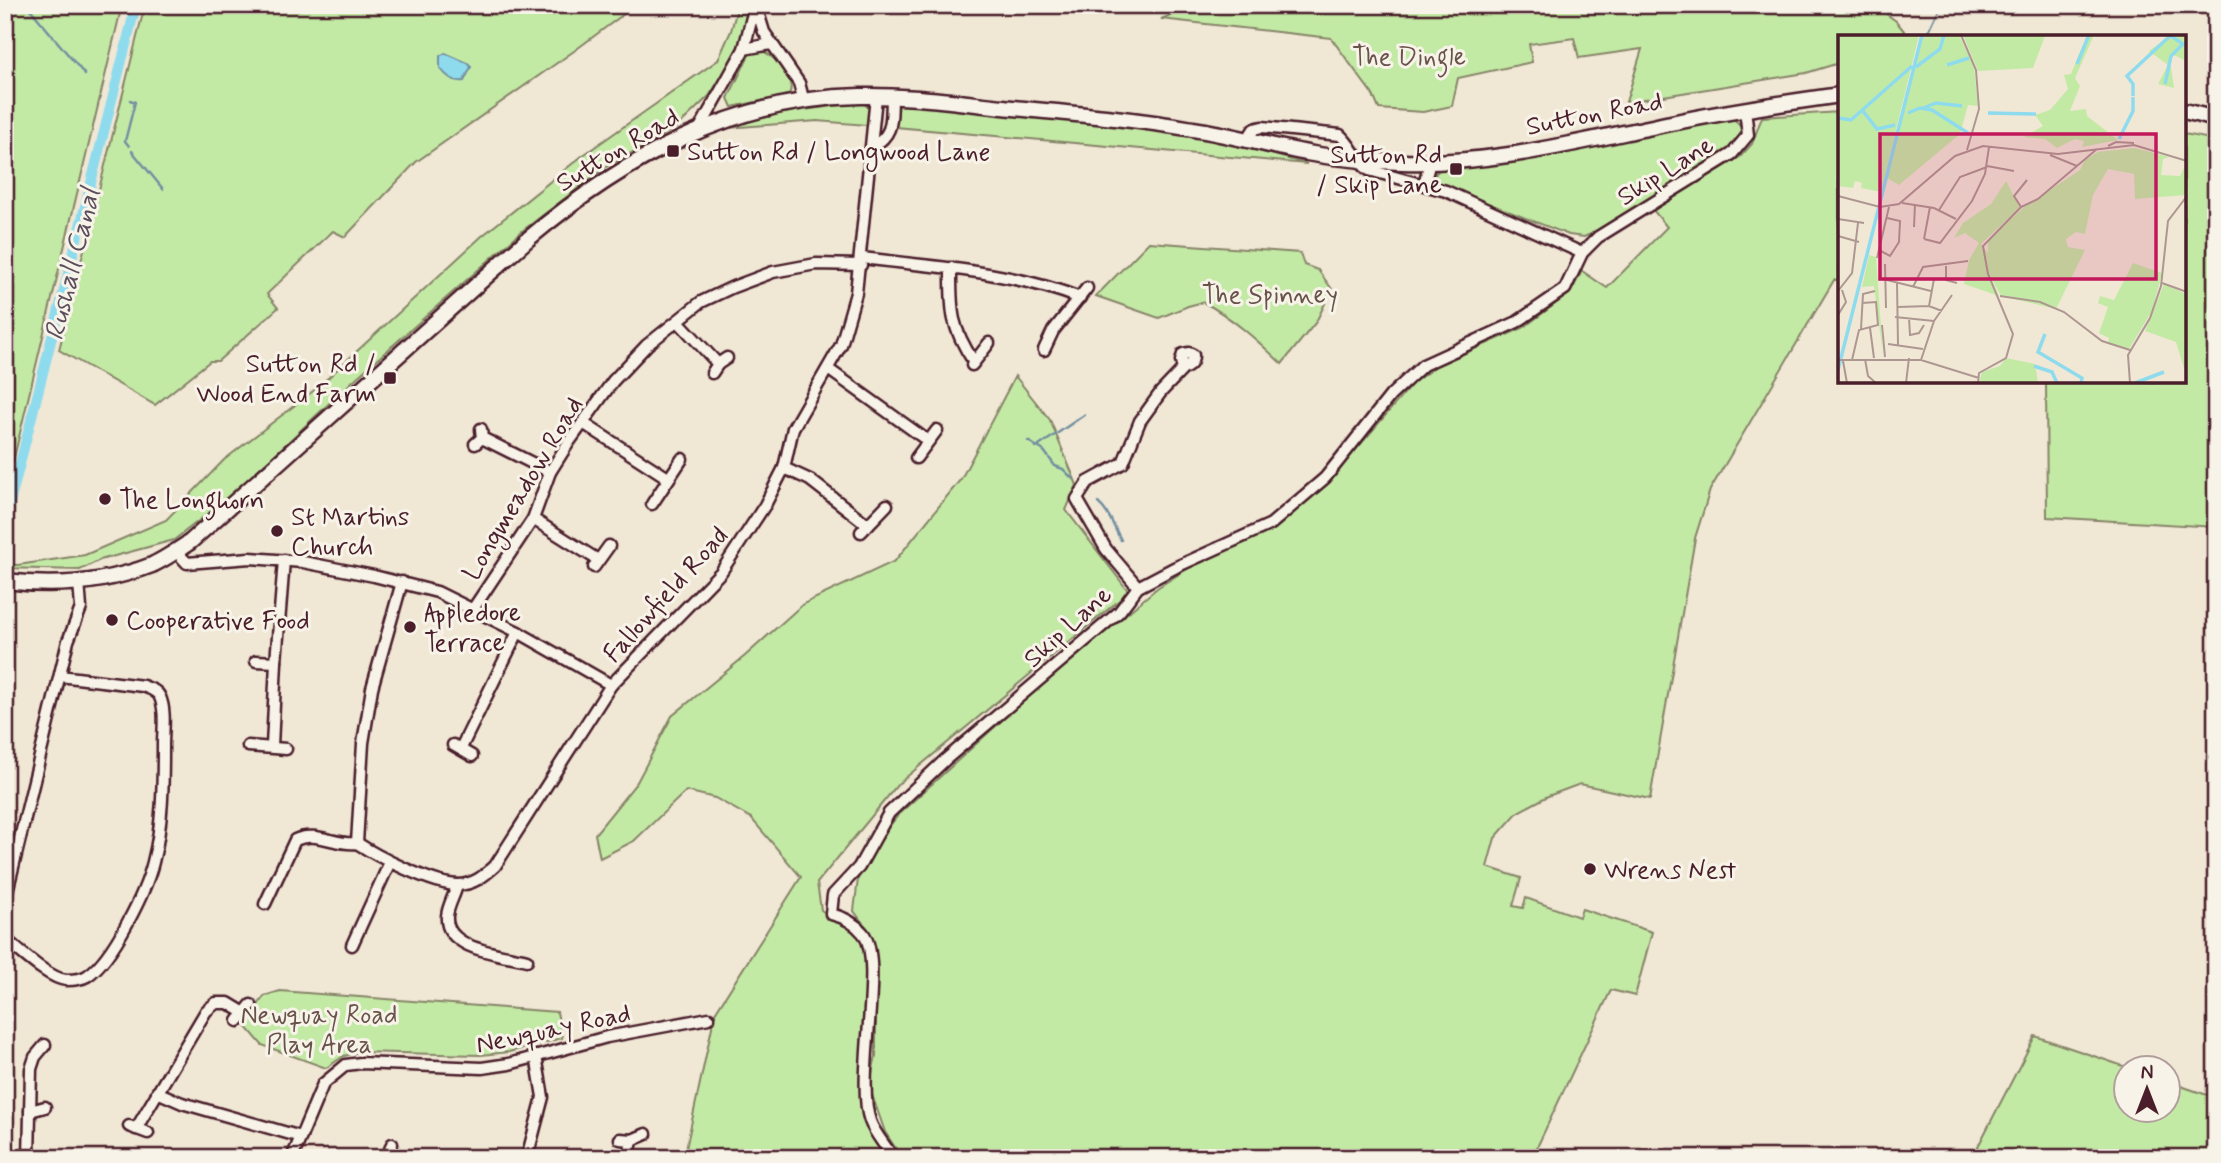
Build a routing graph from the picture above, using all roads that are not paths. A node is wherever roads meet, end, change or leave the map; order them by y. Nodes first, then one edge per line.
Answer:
1 (756, 5) edge
2 (771, 44) junction
3 (744, 49) junction
4 (1838, 94) edge
5 (876, 97) junction
6 (892, 98) junction
7 (804, 102) junction
8 (1745, 109) junction
9 (2186, 112) edge
10 (2216, 119) edge
11 (700, 128) junction
12 (1247, 140) junction
13 (872, 148) junction
14 (1359, 159) junction
15 (1430, 162) junction
16 (1424, 184) junction
17 (1582, 253) junction
18 (861, 262) junction
19 (951, 268) junction
20 (1087, 288) dead end
21 (1080, 298) junction
22 (678, 321) junction
23 (989, 343) dead end
24 (1044, 350) dead end
25 (719, 365) dead end
26 (828, 369) junction
27 (1183, 369) dead end
28 (583, 423) junction
29 (937, 430) dead end
30 (480, 437) dead end
31 (928, 441) junction
32 (916, 458) dead end
33 (682, 459) dead end
34 (784, 468) junction
35 (550, 472) junction
36 (668, 478) junction
37 (652, 504) dead end
38 (887, 505) dead end
39 (533, 519) junction
40 (609, 546) dead end
41 (176, 551) junction
42 (284, 561) junction
43 (6, 581) edge
44 (79, 582) junction
45 (402, 582) junction
46 (1138, 587) junction
47 (473, 609) junction
48 (518, 632) junction
49 (256, 661) dead end
50 (276, 662) junction
51 (60, 676) junction
52 (611, 685) junction
53 (248, 746) dead end
54 (272, 746) junction
55 (286, 749) dead end
56 (472, 756) dead end
57 (357, 843) junction
58 (390, 862) junction
59 (457, 885) junction
60 (5, 900) edge
61 (265, 904) dead end
62 (359, 932) junction
63 (370, 938) dead end
64 (5, 939) edge
65 (352, 945) dead end
66 (529, 959) dead end
67 (244, 1012) dead end
68 (709, 1018) dead end
69 (44, 1044) dead end
70 (536, 1056) junction
71 (157, 1092) junction
72 (45, 1107) dead end
73 (30, 1111) junction
74 (148, 1133) dead end
75 (646, 1134) dead end
76 (301, 1137) junction
77 (620, 1139) dead end
78 (632, 1140) junction
79 (389, 1152) edge
80 (29, 1158) edge
81 (292, 1158) edge
82 (400, 1158) edge
83 (530, 1158) edge
84 (629, 1158) edge
85 (892, 1158) edge

1 - 2 street
1 - 3 street
2 - 3 street
2 - 7 street
3 - 11 street
4 - 8 main road, Sutton Road
5 - 6 main road, Sutton Road
5 - 7 main road, Sutton Road
5 - 13 street, Fallowfield Road
6 - 12 main road, Sutton Road
6 - 13 street, Fallowfield Road
7 - 11 main road, Sutton Road
8 - 15 main road, Sutton Road
8 - 17 street, Skip Lane
9 - 10 main road
11 - 41 main road, Sutton Road
12 - 14 main road, Sutton Road
12 - 14 street
13 - 18 street, Fallowfield Road
14 - 15 main road, Sutton Road
14 - 16 street
15 - 16 street
16 - 17 street
17 - 46 street, Skip Lane
18 - 19 street, Longmeadow Road
18 - 22 street, Longmeadow Road
18 - 26 street, Fallowfield Road
19 - 21 street, Longmeadow Road
19 - 23 street
20 - 21 street
21 - 24 street
22 - 25 street
22 - 28 street, Longmeadow Road
26 - 31 street
26 - 34 street, Fallowfield Road
27 - 46 street
28 - 35 street, Longmeadow Road
28 - 36 street
29 - 31 street
30 - 35 street
31 - 32 street
33 - 36 street
34 - 38 street
34 - 52 street, Fallowfield Road
35 - 39 street, Longmeadow Road
36 - 37 street
39 - 40 street
39 - 47 street, Longmeadow Road
41 - 42 street
41 - 44 main road, Sutton Road
42 - 45 street
42 - 50 street
43 - 44 main road, Sutton Road
44 - 51 street
45 - 47 street
45 - 57 street
46 - 85 street, Skip Lane
47 - 48 street
48 - 52 street
48 - 56 street
49 - 50 street
50 - 54 street
51 - 60 street
51 - 64 street
52 - 59 street, Fallowfield Road
53 - 54 street
54 - 55 street
57 - 58 street
57 - 61 street
58 - 59 street
58 - 62 street
59 - 66 street
62 - 63 street
62 - 65 street
67 - 71 street
68 - 70 street, Newquay Road
69 - 73 street
70 - 76 street, Newquay Road
70 - 83 street
71 - 74 street
71 - 76 street
72 - 73 street
73 - 80 street
75 - 78 street
76 - 81 street, Newquay Road
77 - 78 street
78 - 84 street
79 - 82 street

